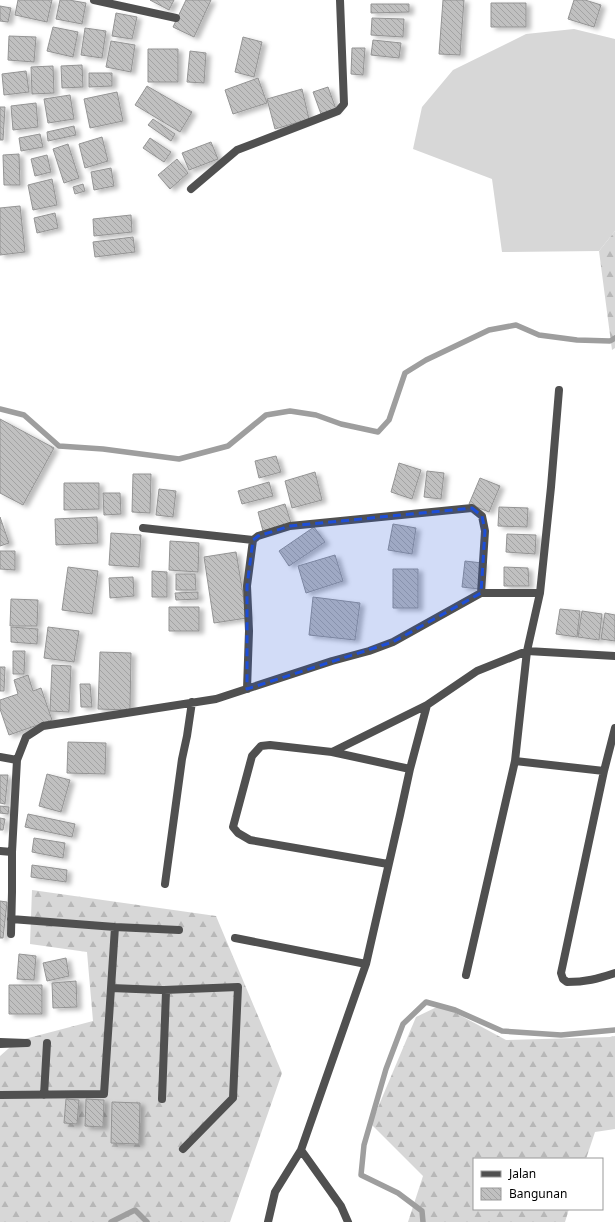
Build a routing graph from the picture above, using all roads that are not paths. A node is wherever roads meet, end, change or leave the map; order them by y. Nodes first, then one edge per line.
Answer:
1 (94, 0) edge
2 (340, 0) edge
3 (176, 18) dead end
4 (191, 189) dead end
5 (559, 390) dead end
6 (143, 528) dead end
7 (253, 540) junction
8 (481, 593) junction
9 (540, 593) junction
10 (527, 652) junction
11 (615, 656) edge
12 (247, 688) junction
13 (192, 702) junction
14 (427, 706) junction
15 (615, 728) edge
16 (332, 752) junction
17 (0, 757) edge
18 (17, 760) junction
19 (514, 762) junction
20 (410, 769) junction
21 (604, 771) junction
22 (0, 851) edge
23 (12, 852) junction
24 (388, 864) junction
25 (165, 884) dead end
26 (11, 919) junction
27 (115, 927) junction
28 (179, 930) dead end
29 (11, 934) dead end
30 (235, 938) dead end
31 (366, 964) junction
32 (615, 973) edge
33 (466, 975) dead end
34 (111, 988) junction
35 (164, 990) junction
36 (47, 1043) dead end
37 (0, 1094) edge
38 (44, 1094) junction
39 (162, 1099) dead end
40 (183, 1149) dead end
41 (301, 1150) junction
42 (268, 1222) edge
43 (348, 1222) edge

1 - 3 street
2 - 4 street
5 - 9 street
6 - 7 street
7 - 8 street
7 - 12 street
8 - 9 street
8 - 12 street
9 - 10 street
10 - 11 street
10 - 14 street
10 - 19 street
12 - 13 street
13 - 18 street
13 - 25 street
14 - 16 street
14 - 20 street
15 - 21 street
16 - 20 street
16 - 24 street
17 - 18 street
18 - 23 street
19 - 21 street
19 - 33 street
20 - 24 street
21 - 32 street
22 - 23 street
23 - 26 street
24 - 31 street
26 - 27 street
26 - 29 street
27 - 28 street
27 - 34 street
30 - 31 street
31 - 41 street
34 - 35 street
34 - 38 street
35 - 39 street
35 - 40 street
36 - 38 street
37 - 38 street
41 - 42 street
41 - 43 street

